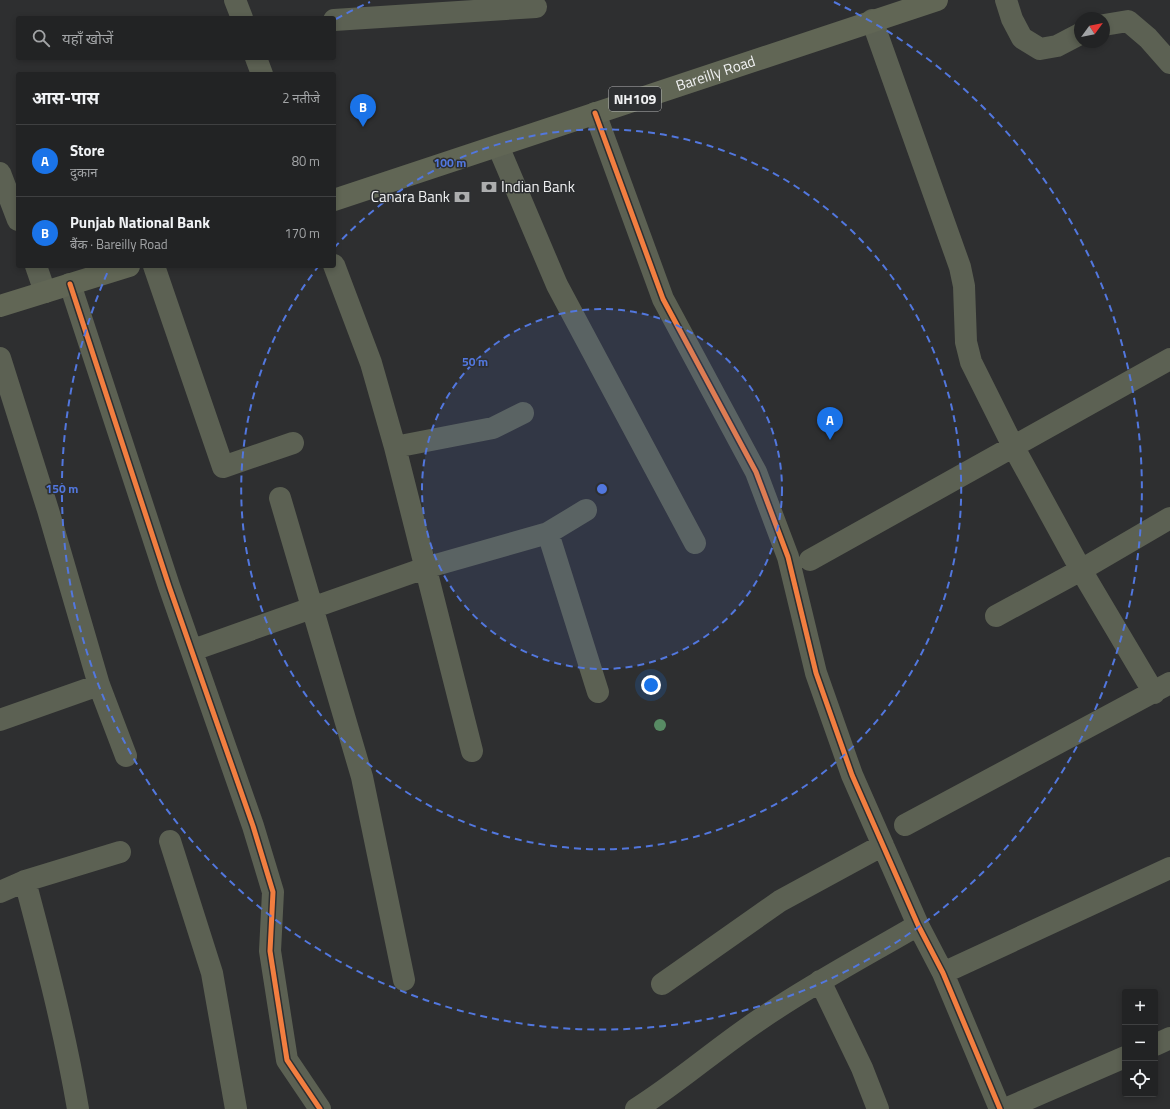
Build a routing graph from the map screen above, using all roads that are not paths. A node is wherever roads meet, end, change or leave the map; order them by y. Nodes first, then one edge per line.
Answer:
1 (235, 0) edge
2 (937, 0) edge
3 (1006, 0) edge
4 (536, 7) dead end
5 (241, 16) edge
6 (336, 20) edge
7 (872, 20) junction
8 (1110, 24) edge
9 (1074, 37) edge
10 (257, 60) edge
11 (1170, 63) edge
12 (261, 72) edge
13 (595, 113) junction
14 (498, 146) junction
15 (0, 173) edge
16 (336, 199) edge
17 (16, 215) edge
18 (37, 268) edge
19 (120, 268) edge
20 (155, 268) edge
21 (335, 268) edge
22 (70, 284) junction
23 (45, 292) junction
24 (0, 306) edge
25 (0, 358) edge
26 (1170, 359) edge
27 (522, 413) dead end
28 (293, 444) dead end
29 (1013, 446) junction
30 (395, 447) junction
31 (280, 498) dead end
32 (586, 510) dead end
33 (1170, 518) edge
34 (548, 532) junction
35 (694, 543) dead end
36 (810, 560) dead end
37 (425, 568) junction
38 (1081, 570) junction
39 (313, 608) junction
40 (996, 616) dead end
41 (193, 650) junction
42 (99, 685) junction
43 (1162, 688) edge
44 (598, 692) dead end
45 (0, 720) edge
46 (472, 751) dead end
47 (126, 756) dead end
48 (905, 825) dead end
49 (170, 841) dead end
50 (883, 845) junction
51 (120, 852) dead end
52 (1170, 868) edge
53 (25, 880) junction
54 (0, 892) edge
55 (918, 925) junction
56 (943, 973) junction
57 (404, 980) dead end
58 (820, 981) junction
59 (662, 984) dead end
60 (1170, 1038) edge
61 (1158, 1043) edge
62 (1122, 1058) edge
63 (663, 1102) edge
64 (78, 1109) edge
65 (236, 1109) edge
66 (320, 1109) edge
67 (636, 1109) edge
68 (878, 1109) edge
69 (1000, 1109) edge
70 (1005, 1109) edge

1 - 5 street
2 - 7 highway, Bareilly Road / NH109
3 - 9 street
4 - 6 street
7 - 13 highway, Bareilly Road / NH109
7 - 29 street
8 - 11 street
10 - 12 street
13 - 14 highway, Bareilly Road / NH109
13 - 50 street
14 - 16 highway, Bareilly Road / NH109
14 - 35 street
15 - 17 street
18 - 23 street
19 - 22 highway
20 - 28 street
21 - 30 street
22 - 23 highway
22 - 41 street
23 - 24 highway
25 - 42 street
26 - 29 street
27 - 30 street
29 - 36 street
29 - 38 street
30 - 37 street
31 - 39 street
32 - 34 street
33 - 38 street
34 - 37 street
34 - 44 street
37 - 39 street
37 - 46 street
38 - 40 street
38 - 43 street
39 - 41 street
39 - 57 street
41 - 66 street
42 - 45 street
42 - 47 street
43 - 48 street
49 - 65 street
50 - 55 street
50 - 59 street
51 - 53 street
52 - 56 street
53 - 54 street
53 - 64 street
55 - 56 street
55 - 58 street
56 - 69 street
58 - 63 street
58 - 68 street
60 - 61 street
62 - 70 street
63 - 67 street

